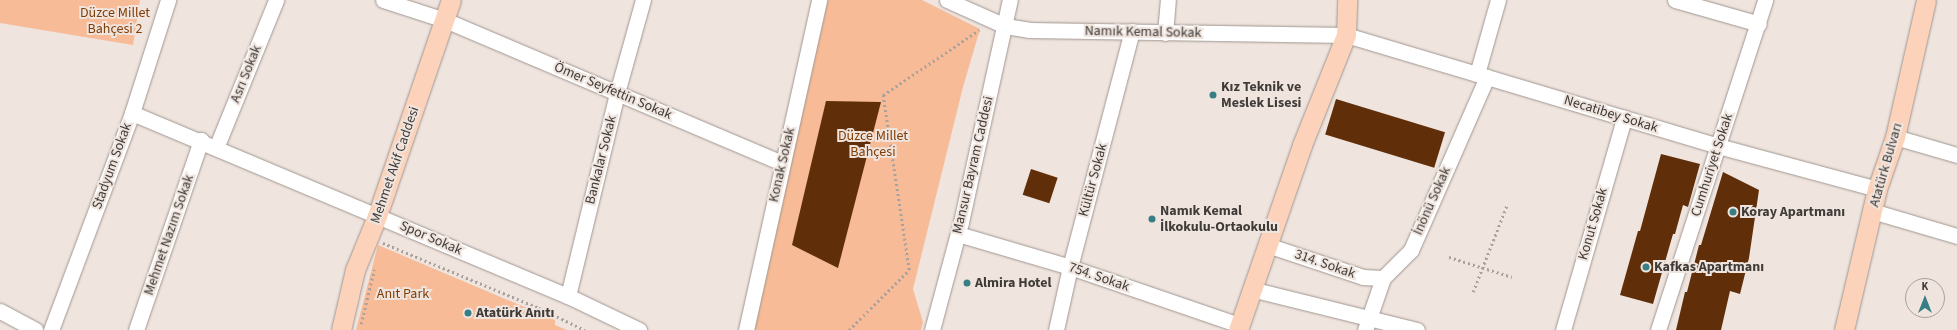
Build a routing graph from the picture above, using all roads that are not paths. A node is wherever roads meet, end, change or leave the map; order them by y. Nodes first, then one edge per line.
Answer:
1 (168, 0) edge
2 (276, 0) edge
3 (383, 0) edge
4 (451, 0) edge
5 (643, 0) edge
6 (819, 0) edge
7 (947, 0) edge
8 (1010, 0) edge
9 (1168, 0) edge
10 (1347, 0) edge
11 (1498, 0) edge
12 (1675, 0) edge
13 (1765, 0) edge
14 (1926, 0) edge
15 (445, 20) junction
16 (999, 24) junction
17 (1759, 24) junction
18 (1132, 31) junction
19 (1165, 32) junction
20 (1346, 35) junction
21 (1482, 76) junction
22 (617, 93) junction
23 (132, 113) junction
24 (1624, 118) junction
25 (1895, 137) junction
26 (200, 140) junction
27 (1718, 146) junction
28 (216, 148) junction
29 (1957, 156) edge
30 (782, 163) junction
31 (1877, 189) junction
32 (1872, 211) junction
33 (378, 216) junction
34 (958, 234) junction
35 (1957, 236) edge
36 (1267, 245) junction
37 (1070, 267) junction
38 (1383, 278) junction
39 (1251, 289) junction
40 (568, 296) junction
41 (0, 311) edge
42 (1368, 324) edge
43 (1238, 328) edge
44 (36, 330) edge
45 (51, 330) edge
46 (136, 330) edge
47 (340, 330) edge
48 (639, 330) edge
49 (746, 330) edge
50 (932, 330) edge
51 (1056, 330) edge
52 (1417, 330) edge
53 (1563, 330) edge
54 (1658, 330) edge
55 (1844, 330) edge

1 - 23 street, Stadyum Sokak
2 - 28 street, Asrı Sokak
3 - 15 street, Ömer Seyfettin Sokak
4 - 15 main road, Mehmet Akif Caddesi
5 - 22 street, Bankalar Sokak
6 - 30 street, Konak Sokak
7 - 16 street, Namık Kemal Sokak
8 - 16 street, Mansur Bayram Caddesi
9 - 19 street
10 - 20 main road
11 - 21 street, İnönü Sokak
12 - 17 street
13 - 17 street, Cumhuriyet Sokak
14 - 25 main road, Atatürk Bulvarı
15 - 22 street, Ömer Seyfettin Sokak
15 - 33 main road, Mehmet Akif Caddesi
16 - 18 street, Namık Kemal Sokak
16 - 34 street, Mansur Bayram Caddesi
17 - 27 street, Cumhuriyet Sokak
18 - 19 street, Namık Kemal Sokak
18 - 37 street, Kültür Sokak
19 - 20 street, Namık Kemal Sokak
20 - 21 street, Necatibey Sokak
20 - 36 main road
21 - 24 street, Necatibey Sokak
21 - 38 street, İnönü Sokak
22 - 30 street, Ömer Seyfettin Sokak
22 - 40 street, Bankalar Sokak
23 - 26 street, Spor Sokak
23 - 45 street, Stadyum Sokak
24 - 27 street, Necatibey Sokak
24 - 53 street, Konut Sokak
25 - 29 street
25 - 31 main road, Atatürk Bulvarı
26 - 28 street, Spor Sokak
26 - 46 street, Mehmet Nazım Sokak
27 - 31 street, Necatibey Sokak
27 - 54 street, Cumhuriyet Sokak
28 - 33 street, Spor Sokak
30 - 49 street, Konak Sokak
31 - 32 main road, Atatürk Bulvarı
32 - 35 street
32 - 55 main road, Atatürk Bulvarı
33 - 40 street, Spor Sokak
33 - 47 main road, Mehmet Akif Caddesi
34 - 37 street, 754. Sokak
34 - 50 street, Mansur Bayram Caddesi
36 - 38 street, 314. Sokak
36 - 39 main road
37 - 43 street, 754. Sokak
37 - 51 street, Kültür Sokak
38 - 42 street, İnönü Sokak
39 - 42 street
39 - 43 main road
40 - 48 street, Spor Sokak
41 - 44 street
42 - 52 street

